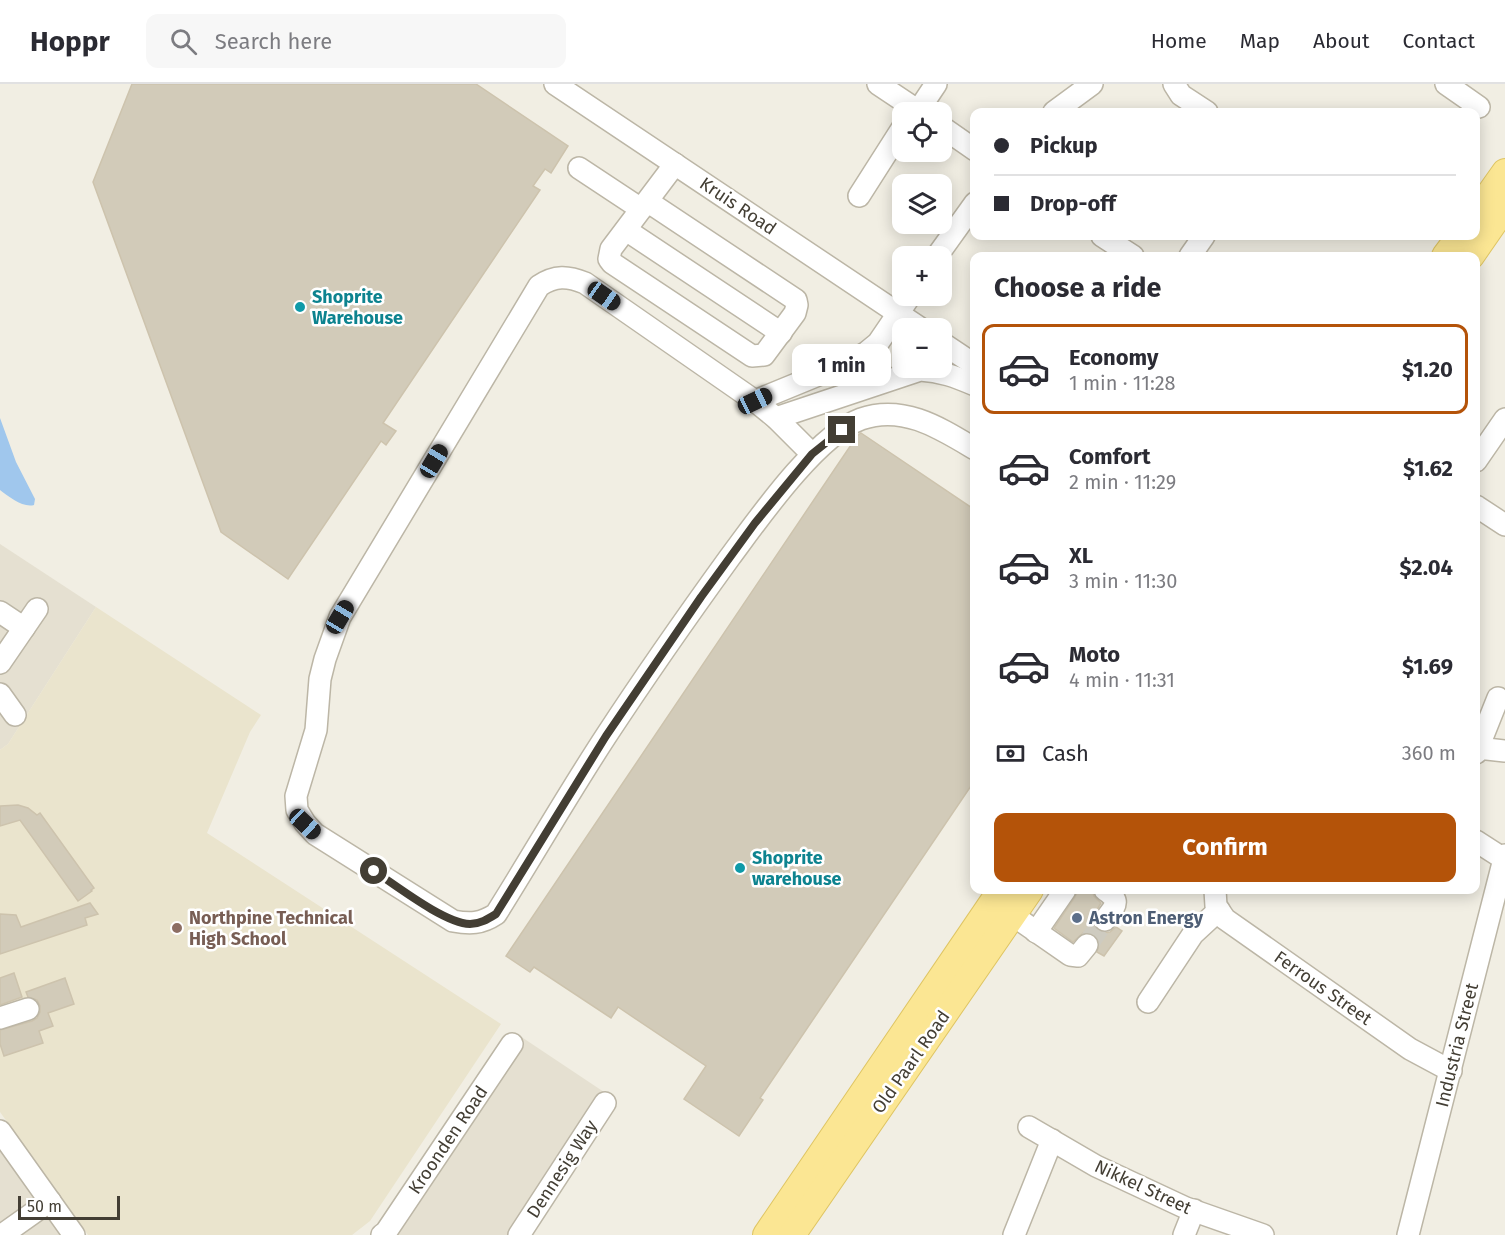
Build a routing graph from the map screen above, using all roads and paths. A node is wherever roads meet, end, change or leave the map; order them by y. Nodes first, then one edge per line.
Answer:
1 (555, 84) edge
2 (878, 84) edge
3 (936, 84) edge
4 (1092, 84) edge
5 (1174, 84) edge
6 (1446, 84) edge
7 (903, 102) edge
8 (923, 102) edge
9 (1479, 107) dead end
10 (1059, 108) edge
11 (1201, 108) edge
12 (952, 134) edge
13 (892, 144) edge
14 (970, 147) edge
15 (675, 164) junction
16 (579, 168) dead end
17 (1505, 172) edge
18 (859, 196) dead end
19 (644, 205) junction
20 (1480, 207) edge
21 (1505, 207) edge
22 (970, 209) edge
23 (626, 230) junction
24 (1108, 240) edge
25 (944, 246) edge
26 (1127, 252) edge
27 (1474, 252) edge
28 (902, 306) edge
29 (897, 313) junction
30 (905, 318) edge
31 (781, 333) junction
32 (879, 343) junction
33 (952, 350) edge
34 (970, 362) edge
35 (970, 383) edge
36 (860, 390) junction
37 (755, 401) junction
38 (776, 418) junction
39 (1505, 419) edge
40 (970, 445) edge
41 (812, 454) junction
42 (1480, 455) edge
43 (1480, 509) edge
44 (1505, 525) edge
45 (37, 609) dead end
46 (0, 612) edge
47 (24, 628) junction
48 (0, 663) edge
49 (0, 694) edge
50 (1498, 698) dead end
51 (15, 716) dead end
52 (1480, 743) edge
53 (1480, 751) edge
54 (1505, 751) edge
55 (1480, 843) edge
56 (1504, 857) edge
57 (1021, 894) edge
58 (1062, 894) edge
59 (1111, 894) edge
60 (1217, 900) edge
61 (1002, 902) edge
62 (1105, 920) tunnel mouth
63 (1036, 932) junction
64 (1087, 945) tunnel mouth
65 (1148, 1002) dead end
66 (28, 1008) dead end
67 (0, 1018) edge
68 (512, 1044) dead end
69 (1450, 1071) junction
70 (604, 1103) dead end
71 (1029, 1127) dead end
72 (0, 1131) edge
73 (1052, 1140) junction
74 (50, 1201) junction
75 (1194, 1210) junction
76 (786, 1231) edge
77 (386, 1234) edge
78 (2, 1235) edge
79 (74, 1235) edge
80 (519, 1235) edge
81 (1014, 1235) edge
82 (1184, 1235) edge
83 (1263, 1235) edge
84 (1408, 1235) edge

1 - 15 street, Kruis Road
2 - 7 street
3 - 8 street
4 - 10 street
5 - 11 street
6 - 9 street
12 - 14 street
13 - 18 street
15 - 19 street
15 - 29 street, Kruis Road
16 - 19 street
17 - 20 main road
19 - 23 street
19 - 31 street
21 - 27 main road
22 - 25 street
23 - 31 street
23 - 31 street
24 - 26 street
28 - 29 street
29 - 30 street, Kruis Road
29 - 32 street
32 - 36 street
32 - 37 street
33 - 34 street
35 - 36 street
36 - 38 street
37 - 38 street
37 - 41 street
38 - 41 street
39 - 42 street
40 - 41 street
43 - 44 street
45 - 47 street
46 - 47 street
47 - 48 street
49 - 51 street
50 - 52 street
53 - 54 street
55 - 56 street
56 - 69 street, Industria Street
57 - 61 main road, Old Paarl Road
58 - 63 street
59 - 62 street
60 - 65 street
60 - 69 street, Ferrous Street
61 - 63 street
61 - 76 main road, Old Paarl Road
63 - 64 street
66 - 67 street
68 - 77 street, Kroonden Road
69 - 84 street, Industria Street
70 - 80 street, Dennesig Way
71 - 73 street, Nikkel Street
72 - 74 street
73 - 75 street, Nikkel Street
73 - 81 street
74 - 78 street
74 - 79 street
75 - 82 street
75 - 83 street, Nikkel Street

